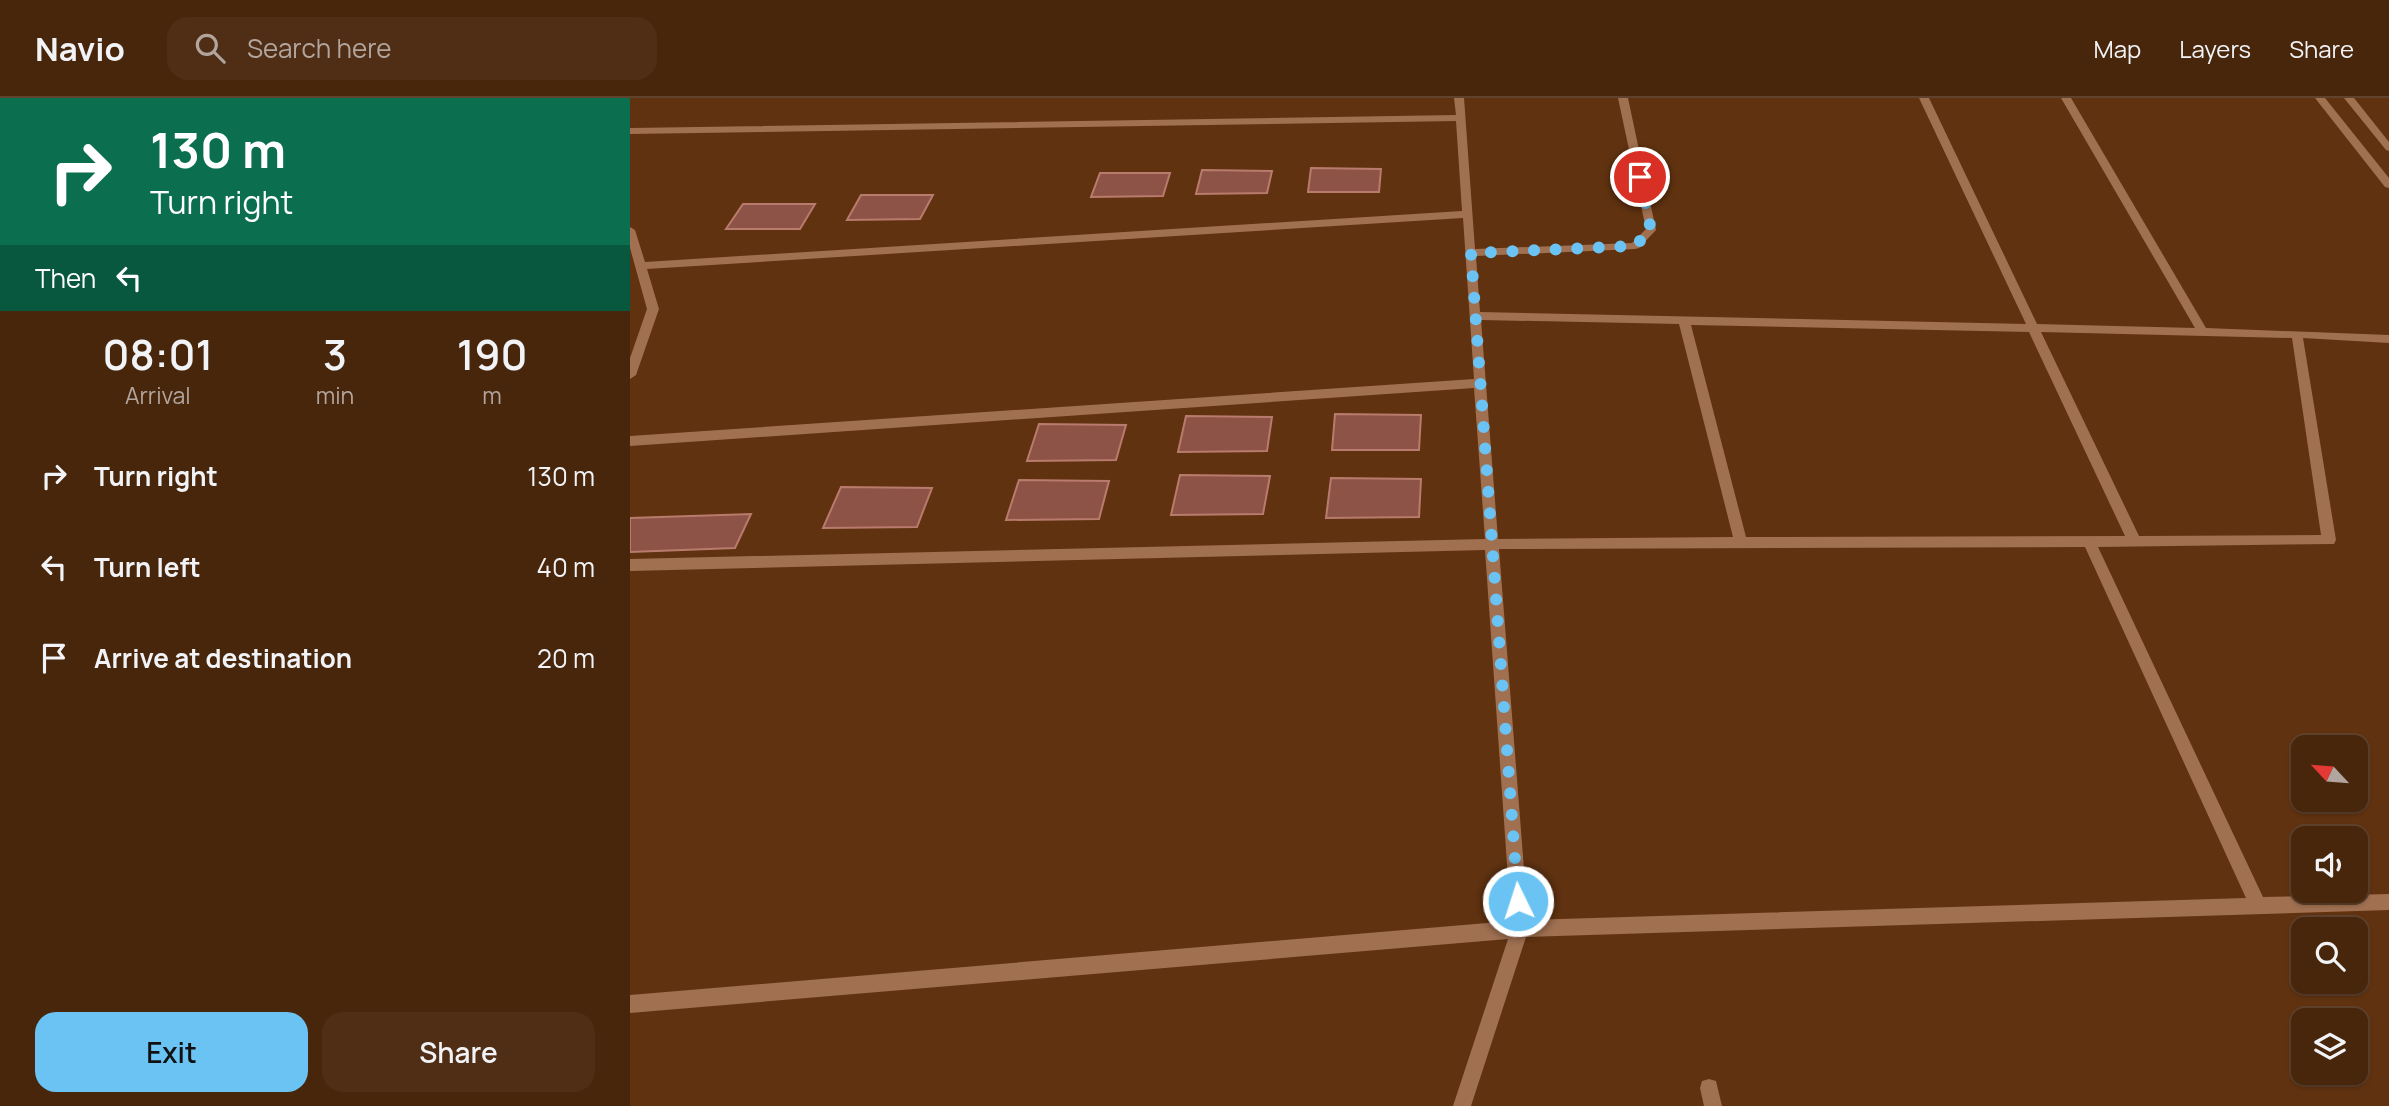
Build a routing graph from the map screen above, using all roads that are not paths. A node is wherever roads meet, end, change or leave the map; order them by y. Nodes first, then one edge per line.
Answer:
1 (1459, 98) edge
2 (1623, 98) edge
3 (1924, 98) edge
4 (2066, 98) edge
5 (2320, 98) edge
6 (2349, 98) edge
7 (1461, 118) junction
8 (630, 131) edge
9 (2389, 148) edge
10 (2389, 185) edge
11 (1468, 214) junction
12 (630, 230) edge
13 (1471, 253) junction
14 (640, 265) junction
15 (1475, 316) junction
16 (1684, 320) junction
17 (2034, 328) junction
18 (2203, 332) junction
19 (2297, 334) junction
20 (2389, 339) edge
21 (630, 375) edge
22 (1480, 383) junction
23 (630, 441) edge
24 (2134, 540) junction
25 (2089, 541) junction
26 (1741, 543) junction
27 (1491, 544) junction
28 (630, 565) edge
29 (2389, 902) edge
30 (2259, 907) junction
31 (1520, 929) junction
32 (630, 1004) edge
33 (1462, 1106) edge

1 - 7 street
2 - 13 street
3 - 17 street
4 - 18 street
5 - 10 street
6 - 9 street
7 - 8 street
7 - 11 street
11 - 13 street
11 - 14 street
12 - 14 street
13 - 15 street
14 - 21 street
15 - 16 street
15 - 22 street
16 - 17 street
16 - 26 street
17 - 18 street
17 - 24 street
18 - 19 street
19 - 20 street
19 - 24 street
22 - 23 street
22 - 27 street
24 - 25 street
25 - 26 street
25 - 30 street
26 - 27 street
27 - 28 street
27 - 31 street
29 - 30 street
30 - 31 street
31 - 32 street
31 - 33 street

